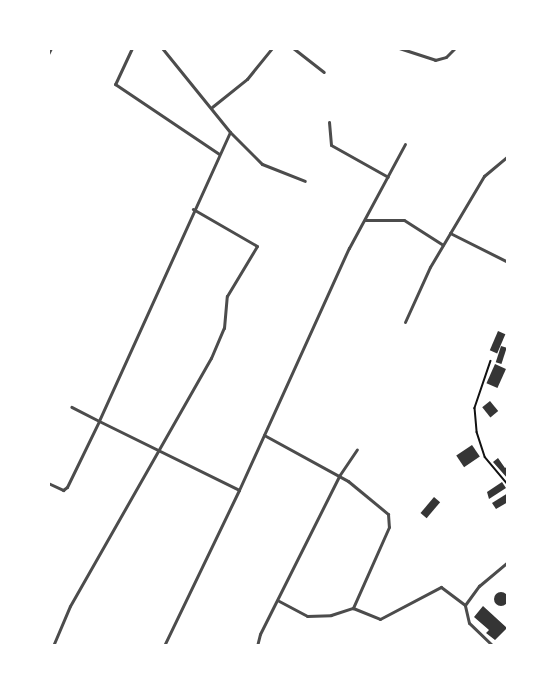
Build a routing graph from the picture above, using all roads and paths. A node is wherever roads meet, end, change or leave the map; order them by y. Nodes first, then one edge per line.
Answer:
1 (51, 48) edge
2 (132, 48) edge
3 (162, 48) edge
4 (272, 48) edge
5 (292, 48) edge
6 (399, 48) edge
7 (455, 48) edge
8 (48, 54) edge
9 (324, 72) dead end
10 (212, 107) junction
11 (329, 122) dead end
12 (230, 132) junction
13 (405, 144) dead end
14 (219, 154) junction
15 (508, 156) edge
16 (388, 177) junction
17 (305, 181) dead end
18 (193, 209) junction
19 (365, 220) junction
20 (450, 233) junction
21 (443, 245) junction
22 (508, 262) edge
23 (405, 321) dead end
24 (490, 361) dead end
25 (71, 407) dead end
26 (99, 421) junction
27 (264, 435) junction
28 (160, 448) junction
29 (357, 449) dead end
30 (339, 476) junction
31 (48, 483) edge
32 (508, 484) edge
33 (239, 490) junction
34 (508, 562) edge
35 (278, 600) junction
36 (465, 605) junction
37 (353, 608) junction
38 (53, 646) edge
39 (165, 646) edge
40 (257, 646) edge
41 (493, 646) edge

1 - 8 street
2 - 14 street
3 - 10 street
4 - 10 street
5 - 9 street
6 - 7 street
10 - 12 street
11 - 16 street
12 - 14 street
12 - 17 street
13 - 16 street
14 - 18 street
15 - 20 street
16 - 19 street
18 - 26 street
18 - 28 street
19 - 21 street
19 - 27 street
20 - 21 street
20 - 22 street
21 - 23 street
24 - 32 path
25 - 26 street
26 - 28 street
26 - 31 street
27 - 30 street
27 - 33 street
28 - 33 street
28 - 38 street
29 - 30 street
30 - 35 street
30 - 37 street
33 - 39 street
34 - 36 street
35 - 37 street
35 - 40 street
36 - 37 street
36 - 41 street

